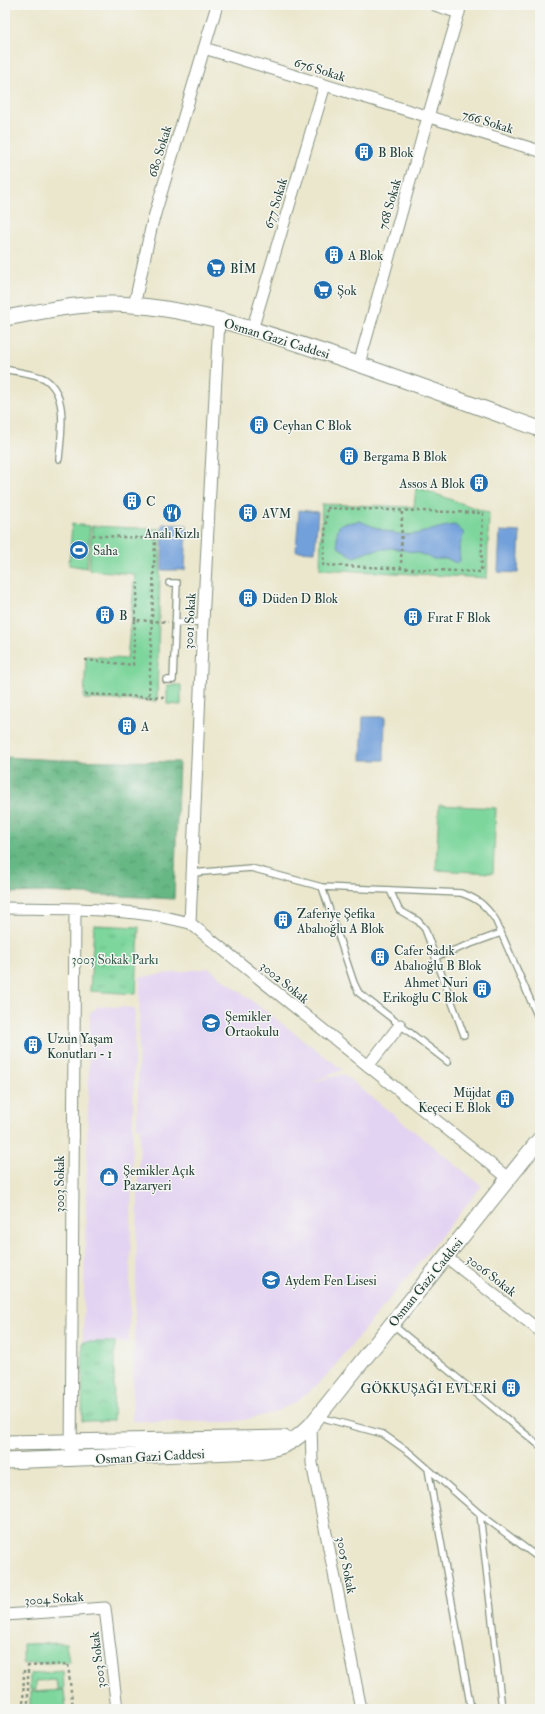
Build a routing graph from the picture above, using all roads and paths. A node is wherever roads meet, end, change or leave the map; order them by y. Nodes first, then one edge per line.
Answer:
1 (217, 5) edge
2 (435, 5) edge
3 (460, 9) edge
4 (204, 48) junction
5 (325, 85) junction
6 (428, 117) junction
7 (540, 151) edge
8 (134, 306) junction
9 (5, 318) edge
10 (219, 320) junction
11 (252, 330) junction
12 (359, 364) junction
13 (5, 371) edge
14 (540, 429) edge
15 (59, 459) dead end
16 (402, 510) junction
17 (90, 535) dead end
18 (401, 569) junction
19 (138, 583) dead end
20 (168, 583) dead end
21 (135, 620) junction
22 (152, 622) junction
23 (203, 622) junction
24 (175, 623) junction
25 (85, 660) dead end
26 (166, 680) dead end
27 (85, 694) dead end
28 (167, 696) dead end
29 (149, 697) junction
30 (192, 873) junction
31 (322, 887) junction
32 (390, 890) junction
33 (5, 908) edge
34 (75, 909) junction
35 (190, 923) junction
36 (501, 933) junction
37 (435, 957) junction
38 (540, 1022) edge
39 (400, 1025) junction
40 (464, 1035) dead end
41 (448, 1062) dead end
42 (368, 1066) junction
43 (540, 1139) edge
44 (508, 1178) junction
45 (446, 1256) junction
46 (391, 1324) junction
47 (540, 1331) edge
48 (316, 1420) junction
49 (71, 1442) junction
50 (5, 1443) edge
51 (540, 1446) edge
52 (71, 1460) junction
53 (5, 1461) edge
54 (428, 1469) junction
55 (480, 1514) junction
56 (540, 1559) edge
57 (105, 1608) joint
58 (5, 1615) edge
59 (24, 1670) dead end
60 (24, 1676) junction
61 (28, 1676) junction
62 (23, 1709) edge
63 (53, 1709) edge
64 (73, 1709) edge
65 (117, 1709) edge
66 (362, 1709) edge
67 (471, 1709) edge
68 (502, 1709) edge

1 - 4 street, 680 Sokak
2 - 3 street
3 - 6 street, 768 Sokak
4 - 5 street, 676 Sokak
4 - 8 street, 680 Sokak
5 - 6 street, 676 Sokak
5 - 11 street, 677 Sokak
6 - 7 street, 766 Sokak
6 - 12 street, 768 Sokak
8 - 9 street, Osman Gazi Caddesi
8 - 10 street, Osman Gazi Caddesi
10 - 11 street, Osman Gazi Caddesi
10 - 23 street, 3001 Sokak
11 - 12 street, Osman Gazi Caddesi
12 - 14 street, Osman Gazi Caddesi
13 - 15 lane
16 - 18 path
16 - 18 path
16 - 18 path
17 - 22 path
19 - 21 path
20 - 24 lane
21 - 22 path
21 - 25 path
22 - 24 path
22 - 29 path
23 - 24 lane
23 - 30 street, 3001 Sokak
24 - 26 lane
27 - 29 path
28 - 29 path
30 - 31 lane
30 - 35 street, 3001 Sokak
31 - 32 lane
31 - 39 lane
32 - 36 lane
32 - 37 lane
33 - 34 street, 3002 Sokak
34 - 35 street, 3002 Sokak
34 - 49 street, 3003 Sokak
35 - 42 street, 3002 Sokak
36 - 37 lane
36 - 38 lane
37 - 40 lane
39 - 41 lane
39 - 42 street
42 - 44 street, 3002 Sokak
43 - 44 street, Osman Gazi Caddesi
44 - 45 street, Osman Gazi Caddesi
45 - 46 street, Osman Gazi Caddesi
45 - 47 street, 3006 Sokak
46 - 48 street, Osman Gazi Caddesi
46 - 51 lane
48 - 49 street, Osman Gazi Caddesi
48 - 52 street, Osman Gazi Caddesi
48 - 54 lane
48 - 66 street, 3005 Sokak
49 - 50 street, Osman Gazi Caddesi
49 - 52 street, 3003 Sokak
52 - 53 street, Osman Gazi Caddesi
54 - 55 lane
54 - 67 lane
55 - 56 lane
55 - 68 lane
57 - 58 street, 3004 Sokak
57 - 65 street, 3003 Sokak
59 - 60 path
60 - 61 path
60 - 62 path
61 - 63 path
61 - 64 path

